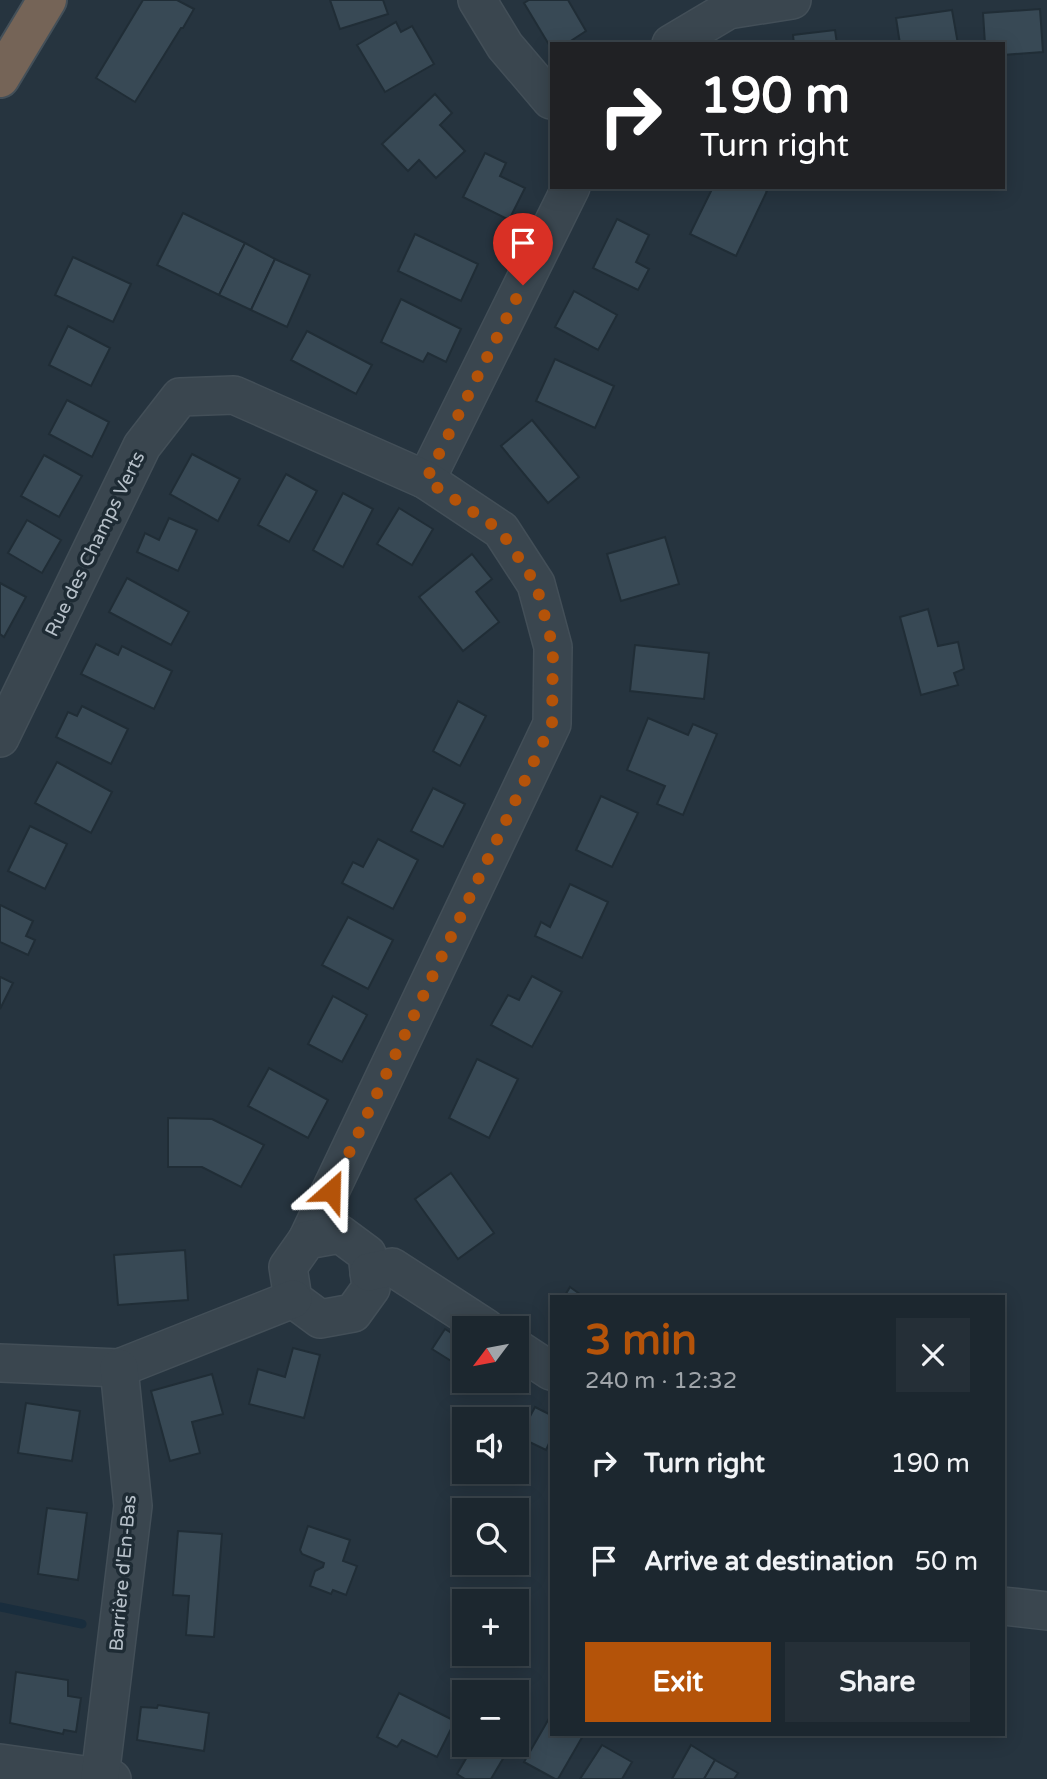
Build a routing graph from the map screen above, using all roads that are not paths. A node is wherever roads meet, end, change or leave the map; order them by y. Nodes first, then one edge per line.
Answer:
1 (47, 0) edge
2 (477, 0) edge
3 (792, 0) edge
4 (674, 42) edge
5 (0, 78) edge
6 (550, 99) edge
7 (570, 189) edge
8 (426, 480) junction
9 (0, 738) edge
10 (307, 1240) junction
11 (369, 1272) junction
12 (293, 1300) junction
13 (468, 1316) edge
14 (529, 1357) edge
15 (0, 1363) edge
16 (119, 1368) junction
17 (550, 1370) edge
18 (1005, 1606) edge
19 (1047, 1611) edge
20 (0, 1763) edge
21 (106, 1778) edge

1 - 5 highway
2 - 6 street
3 - 4 street
7 - 8 street
8 - 9 street, Rue des Champs Verts
8 - 10 street
10 - 11 street
10 - 12 street
11 - 12 street
11 - 13 street
12 - 16 street
14 - 17 street
15 - 16 street
16 - 21 street, Barrière d'En-Bas
18 - 19 street
20 - 21 street

